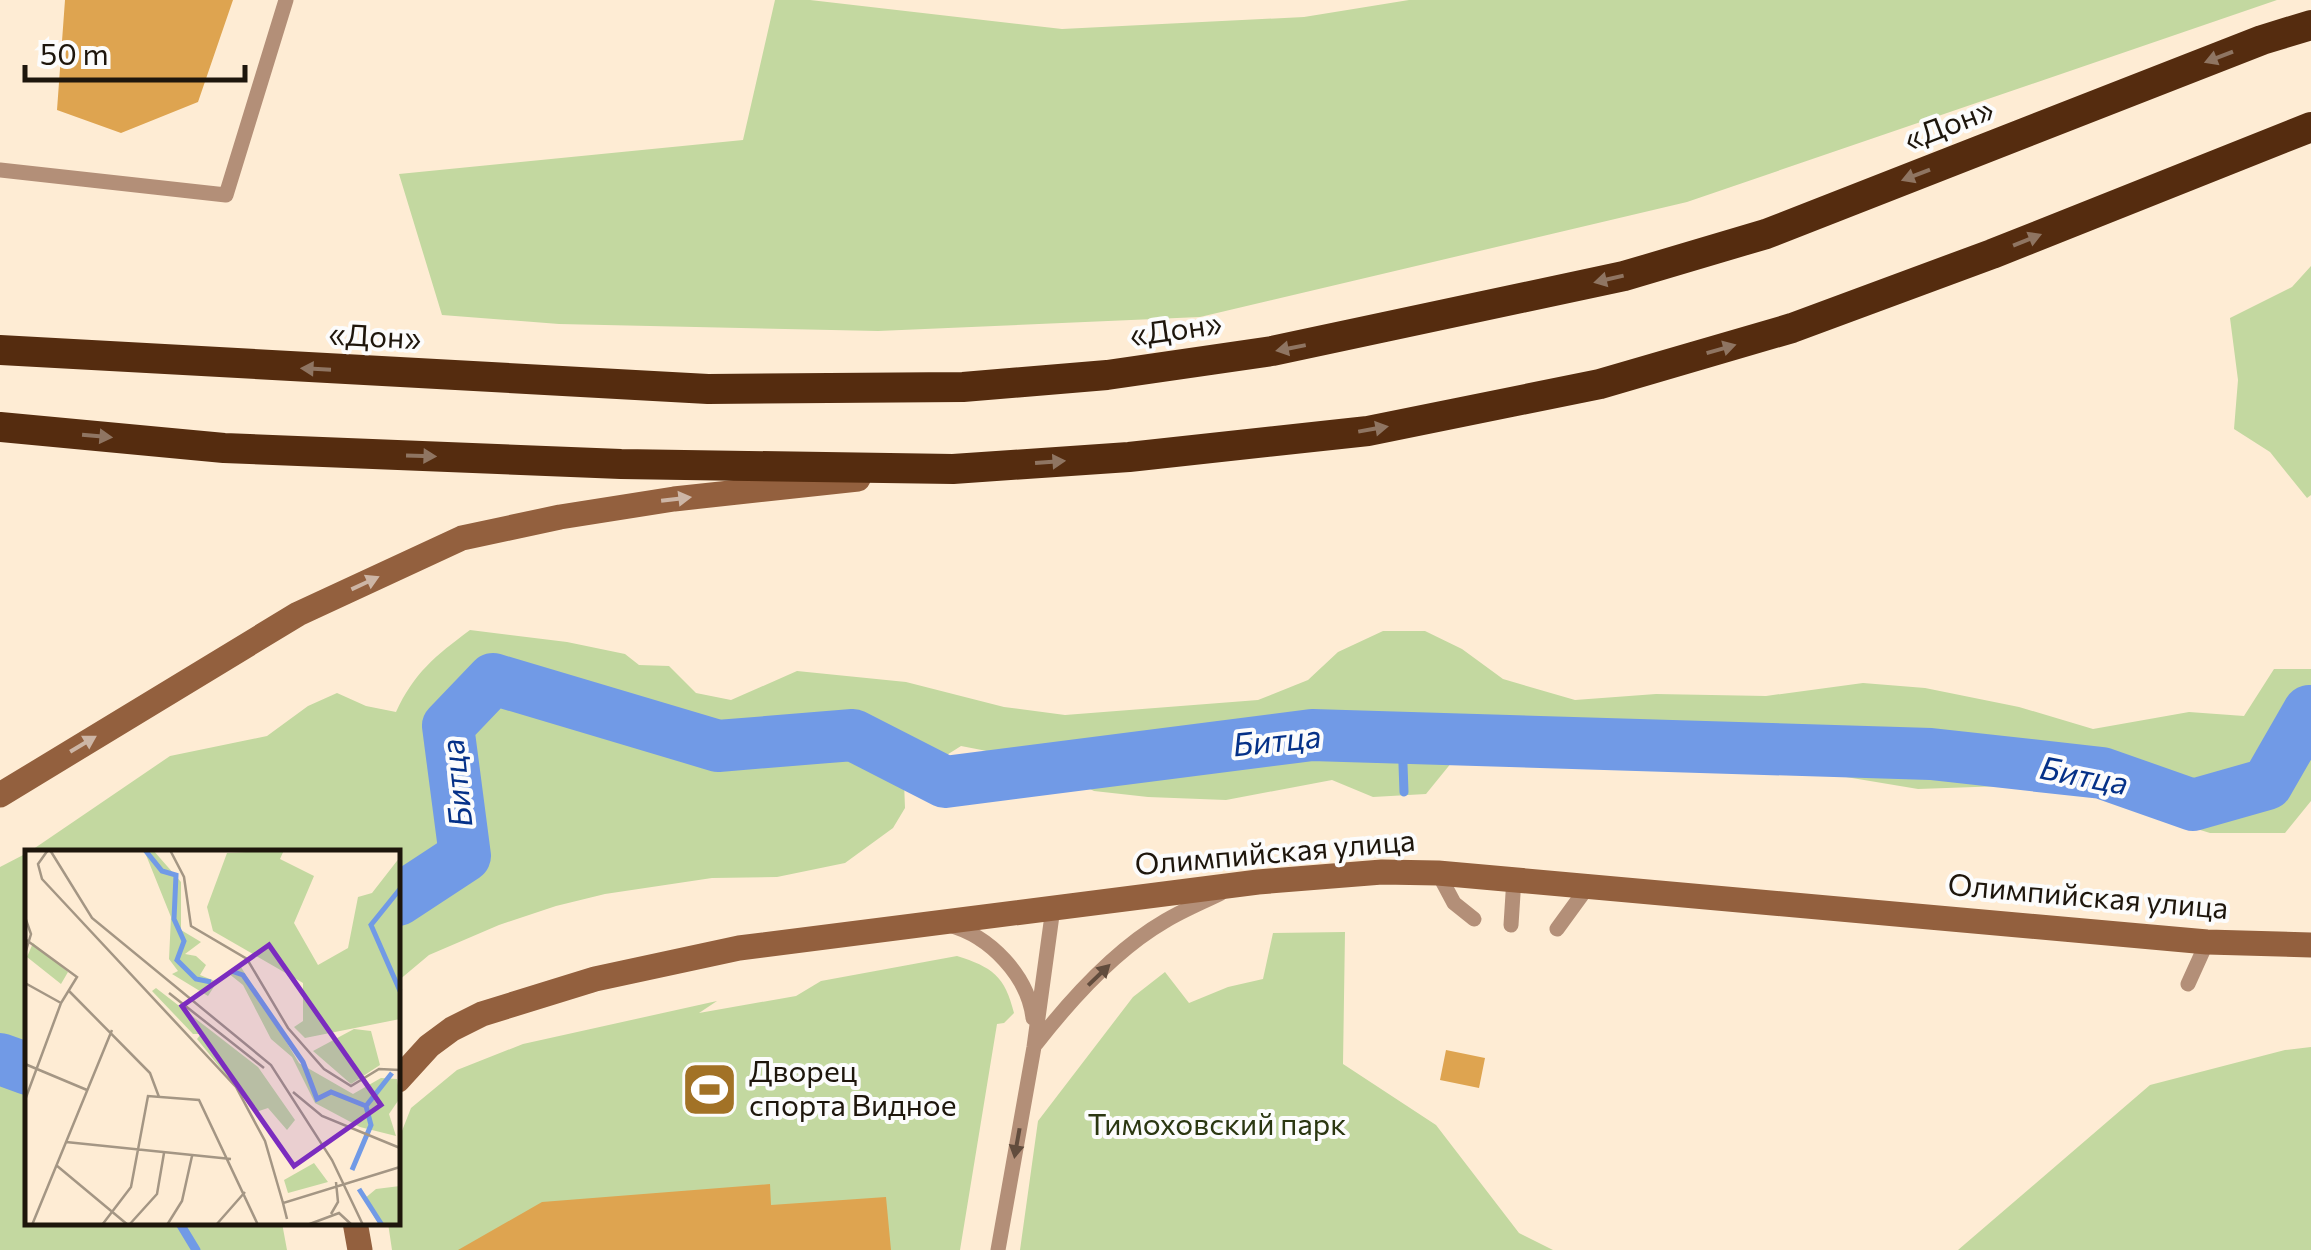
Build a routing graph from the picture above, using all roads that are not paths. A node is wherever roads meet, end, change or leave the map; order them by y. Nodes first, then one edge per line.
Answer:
1 (286, 0) edge
2 (2311, 24) edge
3 (2311, 127) edge
4 (0, 170) edge
5 (0, 350) edge
6 (0, 427) edge
7 (952, 468) junction
8 (0, 795) edge
9 (1438, 872) junction
10 (1514, 878) junction
11 (1240, 884) junction
12 (1590, 885) junction
13 (1053, 908) junction
14 (1474, 920) dead end
15 (939, 922) junction
16 (1511, 925) dead end
17 (1557, 929) dead end
18 (2207, 942) junction
19 (2311, 945) edge
20 (2188, 984) dead end
21 (1034, 1047) junction
22 (400, 1078) edge
23 (356, 1225) edge
24 (360, 1250) edge
25 (998, 1250) edge

1 - 4 lane
2 -> 5 highway, «Дон»
7 -> 3 highway
6 -> 7 highway
8 -> 7 street
9 - 10 street, Олимпийская улица
9 - 11 street, Олимпийская улица
9 - 14 lane
10 - 12 street, Олимпийская улица
10 - 16 lane
11 - 13 street, Олимпийская улица
21 -> 11 lane
12 - 17 lane
12 - 18 street, Олимпийская улица
13 - 15 street, Олимпийская улица
13 - 21 lane
15 - 21 lane
15 - 22 street, Олимпийская улица
18 - 19 street, Олимпийская улица
18 - 20 lane
21 -> 25 lane
23 - 24 street

